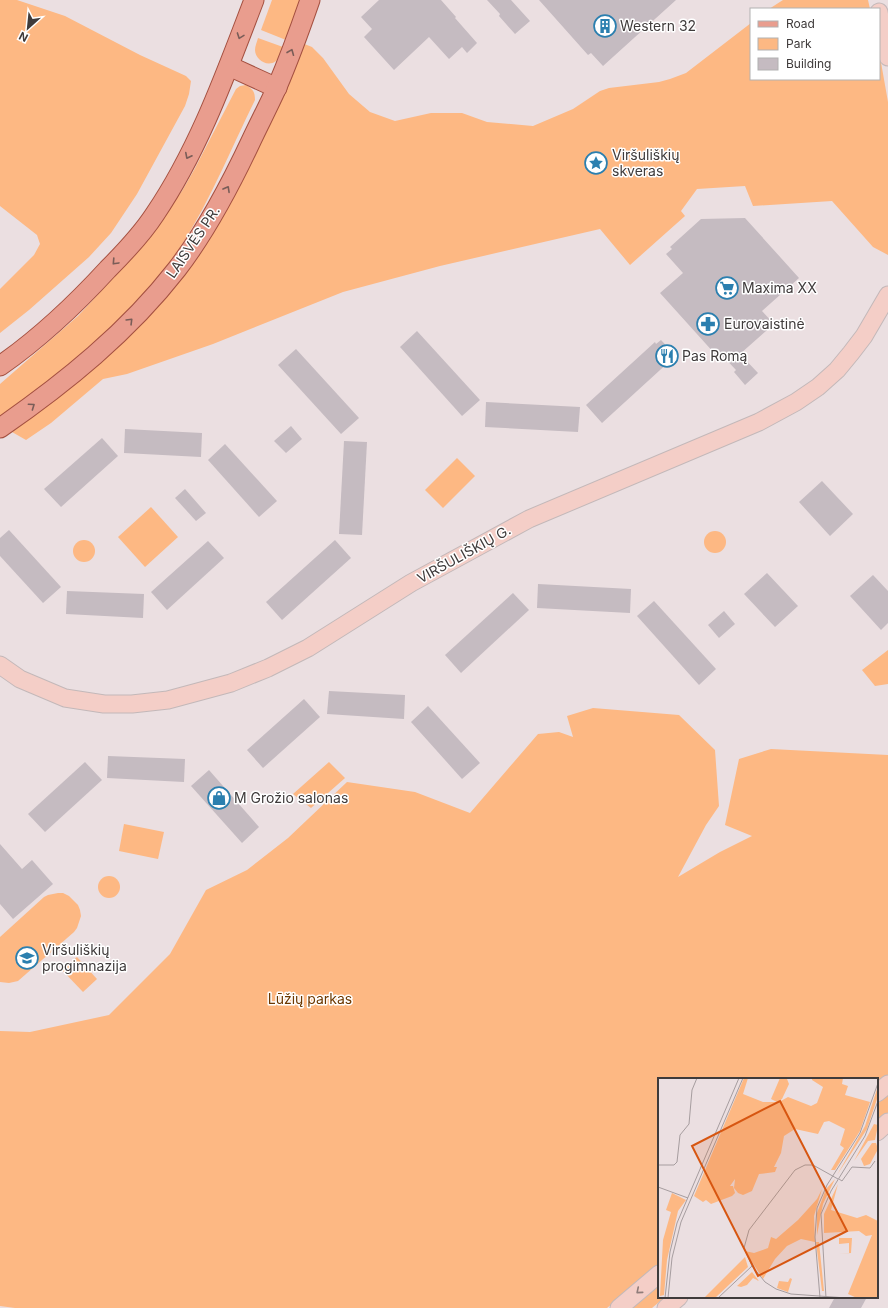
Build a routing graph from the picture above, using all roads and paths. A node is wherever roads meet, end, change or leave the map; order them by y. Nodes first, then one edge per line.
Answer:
1 (254, 0) edge
2 (310, 0) edge
3 (880, 17) edge
4 (888, 57) edge
5 (229, 66) junction
6 (277, 88) junction
7 (888, 295) edge
8 (0, 366) edge
9 (0, 428) edge
10 (0, 665) edge
11 (888, 1084) edge
12 (878, 1092) edge
13 (888, 1122) edge
14 (878, 1131) edge
15 (658, 1275) edge
16 (678, 1298) edge
17 (619, 1308) edge
18 (666, 1308) edge

1 -> 5 main road
6 -> 2 main road, LAISVĖS PR.
3 - 4 main road
5 - 6 main road
5 -> 8 main road
9 -> 6 main road, LAISVĖS PR.
7 - 10 main road, VIRŠULIŠKIŲ G.
11 - 12 main road
13 - 14 main road
15 -> 17 main road
16 - 18 main road

